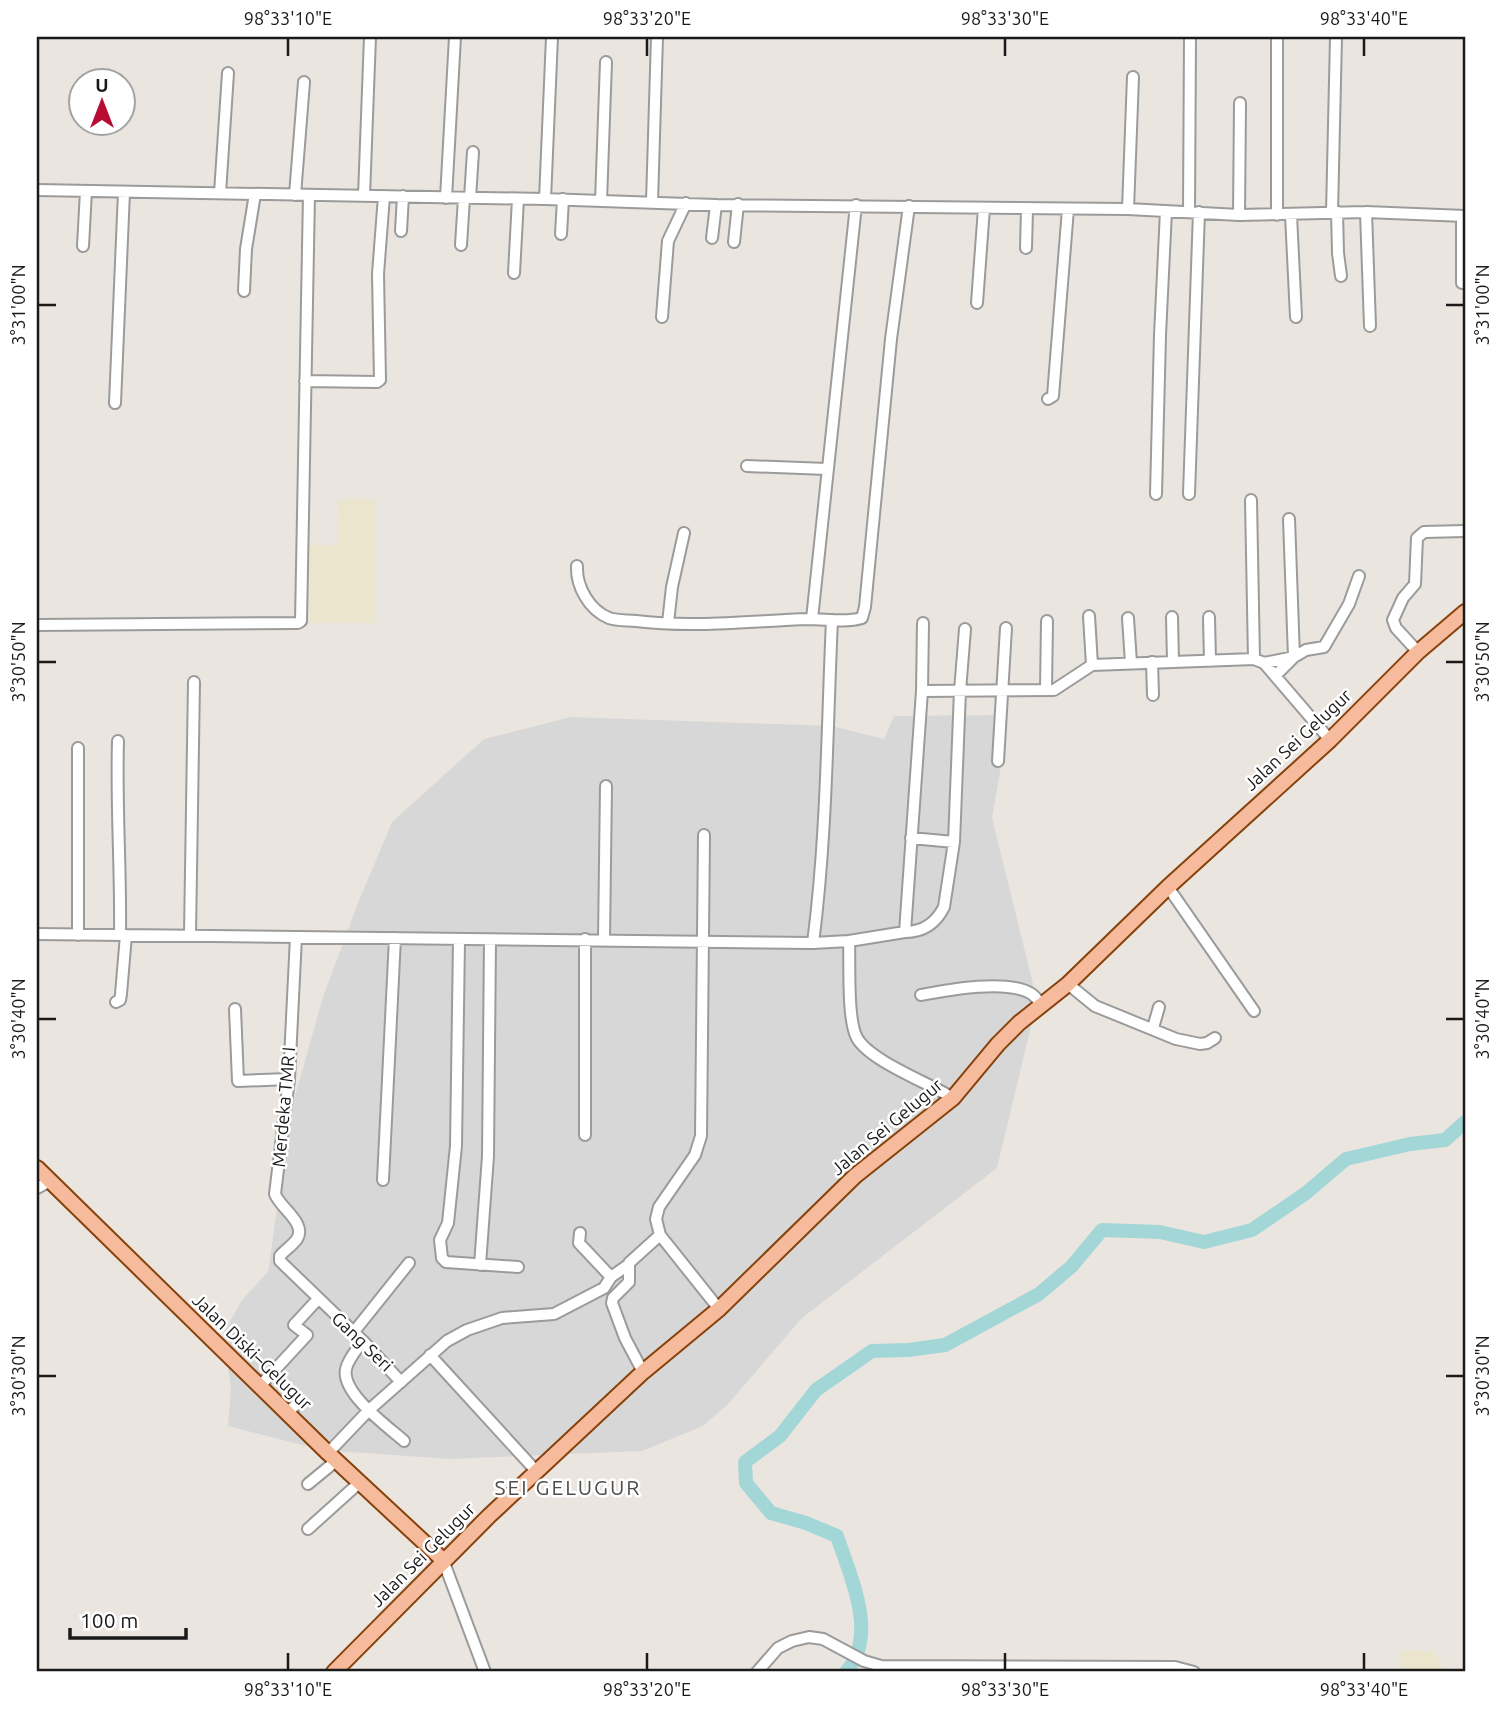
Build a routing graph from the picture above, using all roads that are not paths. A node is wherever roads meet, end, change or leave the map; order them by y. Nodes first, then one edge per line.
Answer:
1 (370, 37) edge
2 (455, 37) edge
3 (552, 37) edge
4 (657, 37) edge
5 (1190, 37) edge
6 (1277, 37) edge
7 (1336, 37) edge
8 (606, 62) dead end
9 (228, 73) dead end
10 (1133, 77) dead end
11 (304, 82) dead end
12 (1240, 103) dead end
13 (473, 152) dead end
14 (37, 190) edge
15 (86, 191) junction
16 (124, 192) junction
17 (220, 192) junction
18 (255, 194) junction
19 (295, 195) junction
20 (309, 195) junction
21 (364, 196) junction
22 (384, 196) junction
23 (403, 196) junction
24 (446, 198) junction
25 (467, 198) junction
26 (518, 199) junction
27 (545, 199) junction
28 (563, 200) junction
29 (601, 201) junction
30 (652, 202) junction
31 (686, 203) junction
32 (738, 204) junction
33 (716, 205) junction
34 (856, 205) junction
35 (909, 206) junction
36 (984, 208) junction
37 (1027, 209) junction
38 (1068, 209) junction
39 (1128, 209) junction
40 (1166, 211) junction
41 (1194, 211) junction
42 (1366, 212) junction
43 (1334, 213) junction
44 (1239, 215) junction
45 (1277, 215) junction
46 (1291, 215) junction
47 (1464, 216) edge
48 (401, 231) dead end
49 (561, 234) dead end
50 (712, 238) dead end
51 (734, 242) dead end
52 (461, 245) dead end
53 (83, 246) dead end
54 (1026, 248) dead end
55 (514, 273) dead end
56 (1341, 276) dead end
57 (1462, 283) dead end
58 (244, 291) dead end
59 (977, 303) dead end
60 (662, 317) dead end
61 (1296, 317) dead end
62 (1370, 326) dead end
63 (305, 381) junction
64 (1048, 399) dead end
65 (115, 403) dead end
66 (747, 466) dead end
67 (827, 469) junction
68 (1156, 494) dead end
69 (1189, 494) dead end
70 (1251, 500) dead end
71 (1290, 519) dead end
72 (1465, 531) edge
73 (684, 533) dead end
74 (577, 566) dead end
75 (1359, 576) dead end
76 (1465, 612) edge
77 (1089, 616) dead end
78 (1172, 617) dead end
79 (1209, 617) dead end
80 (1128, 618) dead end
81 (812, 619) junction
82 (832, 620) junction
83 (1047, 621) dead end
84 (668, 623) junction
85 (923, 624) dead end
86 (37, 625) edge
87 (1006, 628) dead end
88 (965, 629) dead end
89 (1418, 652) junction
90 (1294, 657) junction
91 (1173, 661) junction
92 (1210, 661) junction
93 (1259, 661) junction
94 (1152, 662) junction
95 (1131, 663) junction
96 (1092, 665) junction
97 (1275, 676) junction
98 (194, 682) dead end
99 (1046, 690) junction
100 (922, 691) junction
101 (960, 691) junction
102 (1004, 691) junction
103 (1153, 695) dead end
104 (1330, 740) junction
105 (118, 741) dead end
106 (78, 748) dead end
107 (998, 761) dead end
108 (606, 786) dead end
109 (704, 835) dead end
110 (911, 838) junction
111 (954, 842) junction
112 (1168, 887) junction
113 (905, 932) junction
114 (37, 934) edge
115 (190, 934) junction
116 (78, 935) junction
117 (123, 935) junction
118 (296, 936) junction
119 (395, 938) junction
120 (585, 939) junction
121 (604, 939) junction
122 (458, 940) junction
123 (490, 940) junction
124 (704, 941) junction
125 (849, 941) junction
126 (813, 943) junction
127 (1068, 984) junction
128 (921, 996) dead end
129 (116, 1002) dead end
130 (1041, 1004) junction
131 (1159, 1007) dead end
132 (235, 1009) dead end
133 (1254, 1011) dead end
134 (1153, 1028) junction
135 (1215, 1038) dead end
136 (289, 1079) junction
137 (953, 1098) junction
138 (584, 1135) dead end
139 (37, 1168) edge
140 (383, 1180) dead end
141 (50, 1181) junction
142 (37, 1188) edge
143 (580, 1233) dead end
144 (660, 1235) junction
145 (280, 1261) joint
146 (409, 1263) dead end
147 (480, 1265) junction
148 (628, 1265) junction
149 (518, 1267) dead end
150 (611, 1277) junction
151 (317, 1299) junction
152 (719, 1309) junction
153 (353, 1333) junction
154 (363, 1341) junction
155 (430, 1355) junction
156 (643, 1372) junction
157 (401, 1382) junction
158 (260, 1386) junction
159 (299, 1402) dead end
160 (369, 1410) junction
161 (287, 1413) junction
162 (404, 1441) dead end
163 (332, 1457) junction
164 (537, 1472) junction
165 (359, 1483) junction
166 (308, 1484) dead end
167 (308, 1529) dead end
168 (443, 1560) junction
169 (334, 1672) edge
170 (485, 1672) edge
171 (757, 1672) edge
172 (1194, 1672) edge

1 - 21 street
2 - 24 street
3 - 27 street
4 - 30 street
5 - 41 street
6 - 45 street
7 - 43 street
8 - 29 street
9 - 17 street
10 - 39 street
11 - 19 street
12 - 44 street
13 - 25 street
14 - 15 street
15 - 16 street
15 - 53 street
16 - 17 street
16 - 65 street
17 - 18 street
18 - 19 street
18 - 58 street
19 - 20 street
20 - 21 street
20 - 63 street
21 - 22 street
22 - 23 street
22 - 63 street
23 - 24 street
23 - 48 street
24 - 25 street
25 - 26 street
25 - 52 street
26 - 27 street
26 - 55 street
27 - 28 street
28 - 29 street
28 - 49 street
29 - 30 street
30 - 31 street
31 - 33 street
31 - 60 street
32 - 33 street
32 - 34 street
32 - 51 street
33 - 50 street
34 - 35 street
34 - 67 street
35 - 36 street
35 - 82 street
36 - 37 street
36 - 59 street
37 - 38 street
37 - 54 street
38 - 39 street
38 - 64 street
39 - 40 street
40 - 41 street
40 - 68 street
41 - 44 street
41 - 69 street
42 - 43 street
42 - 47 street
42 - 62 street
43 - 46 street
43 - 56 street
44 - 45 street
45 - 46 street
46 - 61 street
47 - 57 street
63 - 86 street
66 - 67 street
67 - 81 street
70 - 93 street
71 - 90 street
72 - 89 street
73 - 84 street
74 - 84 street
75 - 90 street
76 - 89 main road, Jalan Sei Gelugur
77 - 96 street
78 - 91 street
79 - 92 street
80 - 95 street
81 - 82 street
81 - 84 street
82 - 126 street
83 - 99 street
85 - 100 street
87 - 102 street
88 - 101 street
89 - 104 main road, Jalan Sei Gelugur
90 - 93 street
90 - 97 street
91 - 92 street
91 - 94 street
92 - 93 street
93 - 97 street
94 - 95 street
94 - 103 street
95 - 96 street
96 - 99 street
97 - 104 street
98 - 115 street
99 - 102 street
100 - 101 street
100 - 110 street
101 - 102 street
101 - 111 street
102 - 107 street
104 - 112 main road, Jalan Sei Gelugur
105 - 117 street
106 - 116 street
108 - 121 street
109 - 124 street
110 - 111 street
110 - 113 street
111 - 113 street
112 - 127 main road, Jalan Sei Gelugur
112 - 133 street
113 - 125 street
114 - 116 street
115 - 117 street
115 - 118 street
116 - 117 street
117 - 129 street
118 - 119 street
118 - 136 street, Merdeka TMR I
119 - 122 street
119 - 140 street
120 - 121 street
120 - 123 street
120 - 138 street
121 - 124 street
122 - 123 street
122 - 147 street
123 - 147 street
124 - 126 street
124 - 144 street
125 - 126 street
125 - 137 street
127 - 130 main road, Jalan Sei Gelugur
127 - 134 street
128 - 130 street
130 - 137 main road, Jalan Sei Gelugur
131 - 134 street
132 - 136 street
134 - 135 street
136 - 145 street, Merdeka TMR I
137 - 152 main road, Jalan Sei Gelugur
139 - 141 main road, Jalan Diski–Gelugur
141 - 142 street
141 - 158 main road, Jalan Diski–Gelugur
143 - 150 street
144 - 148 street
144 - 152 street
145 - 151 street, Gang Seri
146 - 153 street
147 - 149 street
148 - 150 street
148 - 156 street
150 - 155 street
151 - 153 street, Gang Seri
151 - 158 street
152 - 156 main road, Jalan Sei Gelugur
153 - 154 street, Gang Seri
154 - 157 street, Gang Seri
154 - 160 street
155 - 157 street
155 - 164 street
156 - 164 main road, Jalan Sei Gelugur
157 - 160 street, Gang Seri
158 - 161 main road, Jalan Diski–Gelugur
159 - 161 street
160 - 162 street
160 - 163 street, Gang Seri
161 - 163 main road, Jalan Diski–Gelugur
163 - 165 main road, Jalan Diski–Gelugur
163 - 166 street, Gang Seri
164 - 168 main road, Jalan Sei Gelugur
165 - 167 street
165 - 168 main road, Jalan Diski–Gelugur
168 - 169 main road, Jalan Sei Gelugur
168 - 170 street
171 - 172 street

